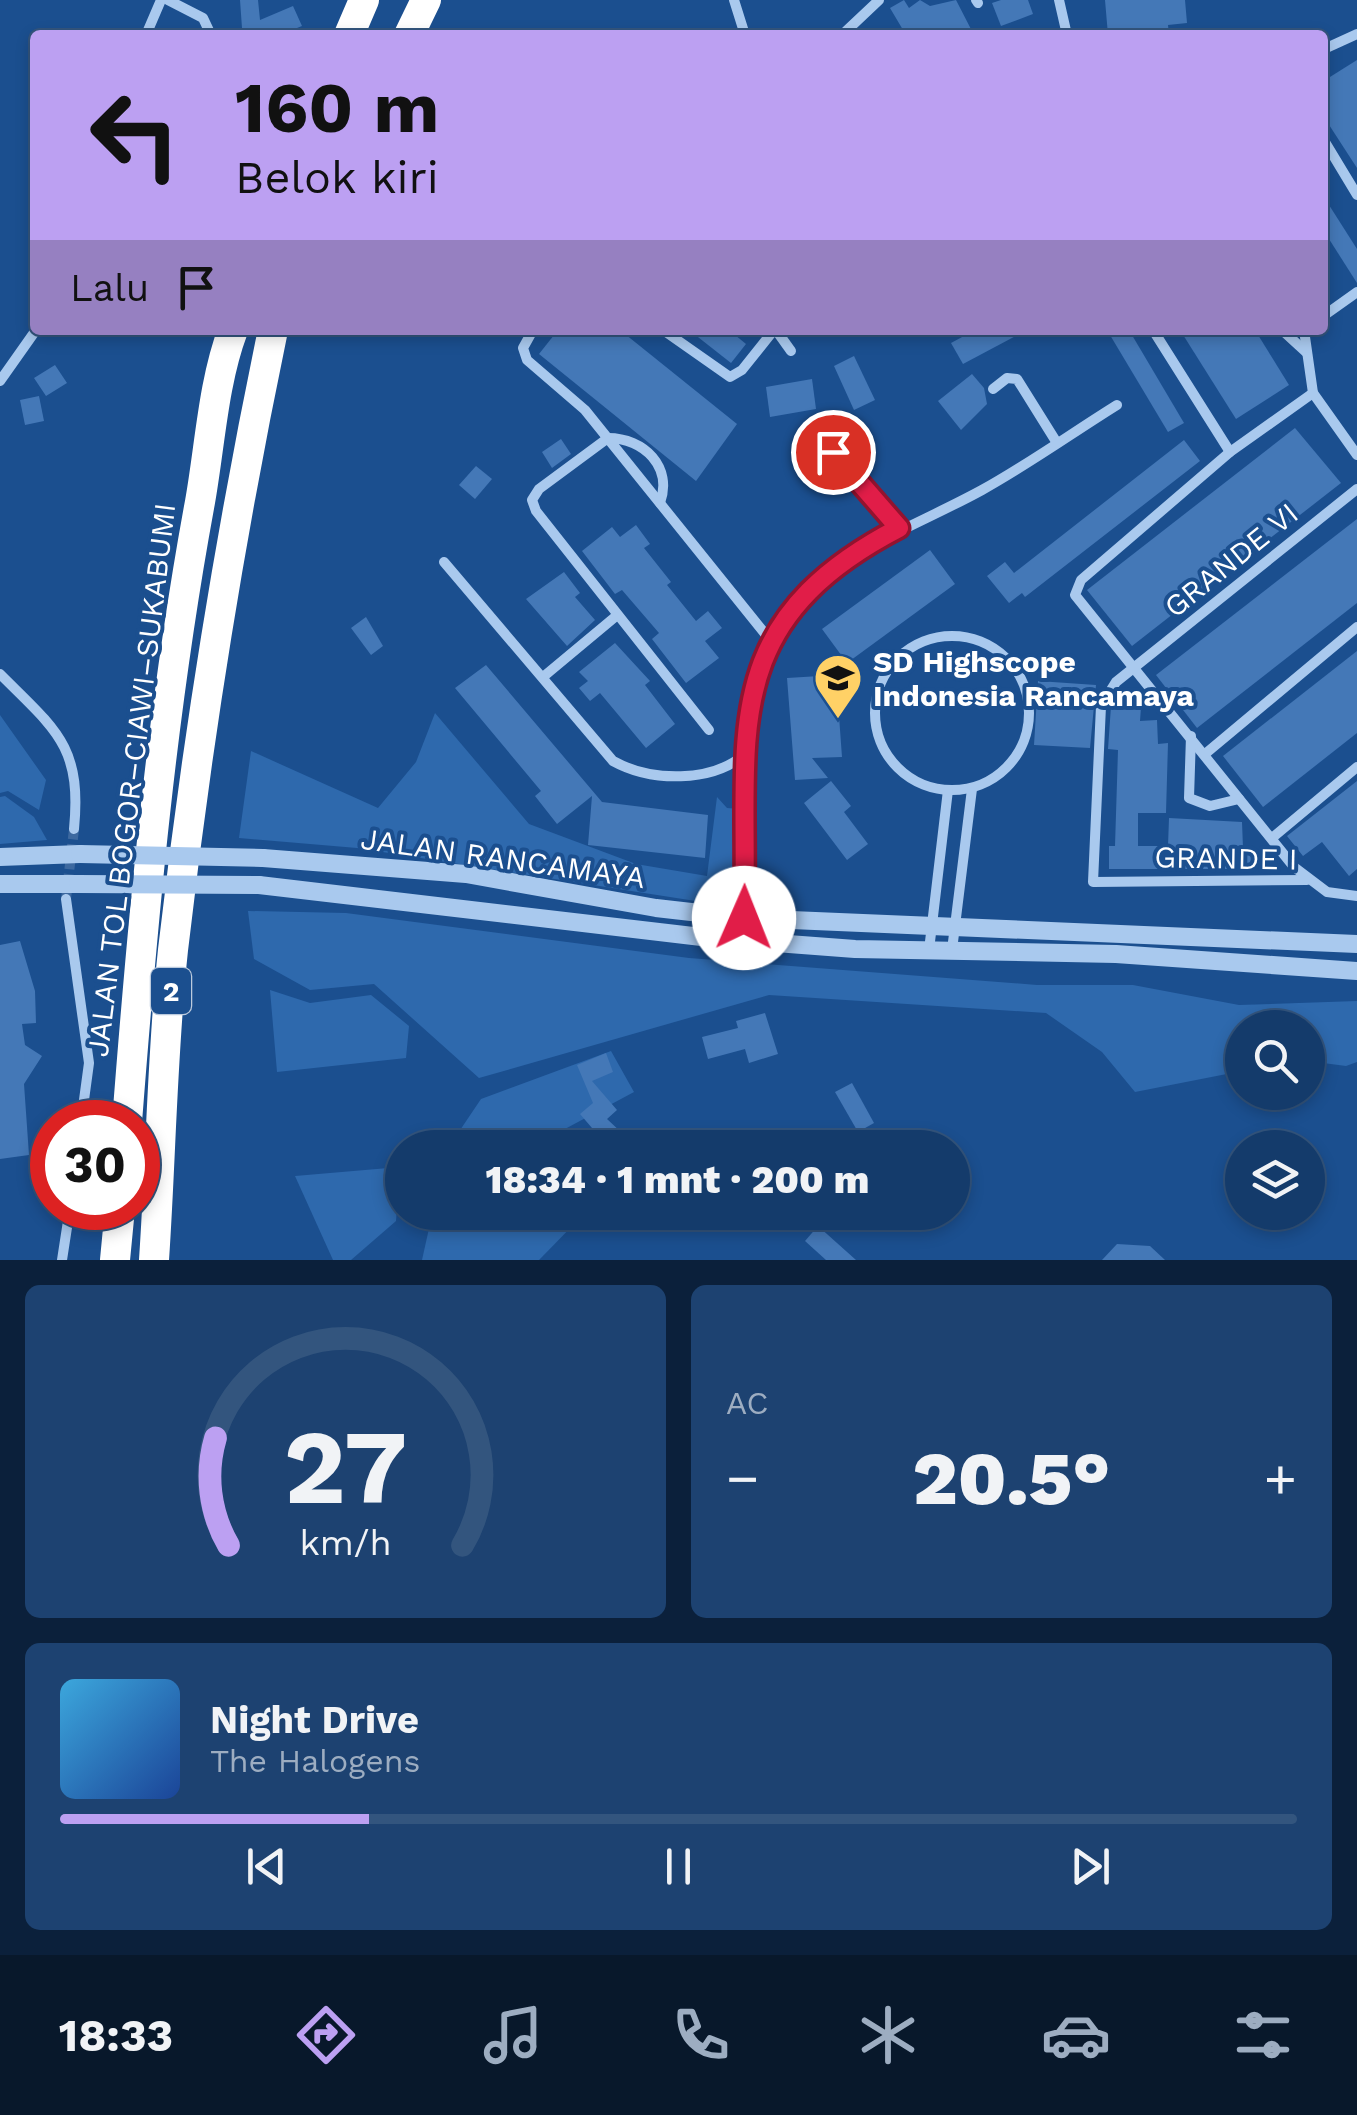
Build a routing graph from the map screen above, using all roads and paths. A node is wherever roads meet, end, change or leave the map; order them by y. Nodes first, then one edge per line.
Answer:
1 (161, 0) edge
2 (168, 0) edge
3 (364, 0) edge
4 (426, 0) edge
5 (734, 0) edge
6 (879, 0) edge
7 (1058, 0) edge
8 (148, 30) edge
9 (209, 30) edge
10 (351, 30) edge
11 (411, 30) edge
12 (743, 30) edge
13 (847, 30) edge
14 (1066, 30) edge
15 (1357, 34) edge
16 (1328, 47) edge
17 (1328, 147) edge
18 (1357, 195) edge
19 (1357, 292) edge
20 (1328, 313) edge
21 (32, 335) edge
22 (233, 335) edge
23 (272, 335) edge
24 (531, 335) edge
25 (670, 335) edge
26 (771, 335) edge
27 (779, 335) edge
28 (1156, 335) edge
29 (1285, 335) edge
30 (1299, 335) edge
31 (1305, 335) edge
32 (1290, 342) junction
33 (791, 351) dead end
34 (1306, 352) junction
35 (0, 381) edge
36 (993, 390) dead end
37 (1313, 393) junction
38 (1117, 405) dead end
39 (811, 427) dead end
40 (608, 438) junction
41 (1057, 442) junction
42 (1230, 452) junction
43 (1357, 456) edge
44 (1357, 490) edge
45 (660, 504) junction
46 (899, 528) junction
47 (444, 562) dead end
48 (615, 617) junction
49 (1357, 627) edge
50 (770, 640) junction
51 (1137, 670) junction
52 (0, 674) edge
53 (543, 677) junction
54 (708, 730) dead end
55 (1192, 736) junction
56 (745, 754) junction
57 (1205, 754) junction
58 (1357, 767) edge
59 (972, 788) junction
60 (948, 790) junction
61 (1239, 799) junction
62 (74, 829) tunnel mouth
63 (1272, 838) junction
64 (0, 857) edge
65 (1307, 880) junction
66 (1092, 882) joint
67 (0, 884) edge
68 (72, 892) junction
69 (1357, 896) edge
70 (744, 918) junction
71 (932, 926) junction
72 (955, 927) junction
73 (1357, 944) edge
74 (928, 950) junction
75 (952, 950) junction
76 (1357, 971) edge
77 (85, 1100) edge
78 (128, 1100) edge
79 (67, 1230) edge
80 (118, 1230) edge
81 (62, 1260) edge
82 (115, 1260) edge
83 (154, 1260) edge

1 - 8 street
2 - 9 street
3 - 10 highway
4 - 11 highway
5 - 12 street
6 - 13 street
7 - 14 street
15 - 16 street
17 - 18 street
19 - 20 street
21 - 35 street
22 - 78 highway, JALAN TOL BOGOR–CIAWI–SUKABUMI / 2
23 - 83 highway, JALAN TOL BOGOR–CIAWI–SUKABUMI / 2
24 - 40 street
25 - 26 street
27 - 33 street
28 - 42 street
29 - 32 street
30 - 32 street
31 - 34 street
32 - 34 street
34 - 37 street
36 - 41 street
37 - 42 street
37 - 43 street
38 - 41 street
39 - 46 street
40 - 45 street
40 - 45 street
40 - 48 street
41 - 46 street
42 - 51 street
44 - 51 street, GRANDE VI
45 - 50 street
46 - 50 street
47 - 53 street
48 - 53 street
48 - 54 street
49 - 57 street
50 - 56 street
51 - 55 street
51 - 66 street, GRANDE VI
52 - 62 street
53 - 56 street
55 - 57 street
55 - 61 street
56 - 70 street
57 - 61 street
58 - 63 street
59 - 60 street
59 - 60 street
59 - 72 street
60 - 71 street
61 - 63 street
63 - 65 street
64 - 70 street, JALAN RANCAMAYA, bridge
65 - 66 street, GRANDE I
65 - 69 street, GRANDE I
67 - 68 street, JALAN RANCAMAYA
68 - 74 street, JALAN RANCAMAYA, bridge
68 - 77 street
70 - 71 street, JALAN RANCAMAYA
71 - 72 street, JALAN RANCAMAYA
71 - 74 street
72 - 73 street, JALAN RANCAMAYA
72 - 75 street
74 - 75 street, JALAN RANCAMAYA
75 - 76 street, JALAN RANCAMAYA
79 - 81 street
80 - 82 highway

